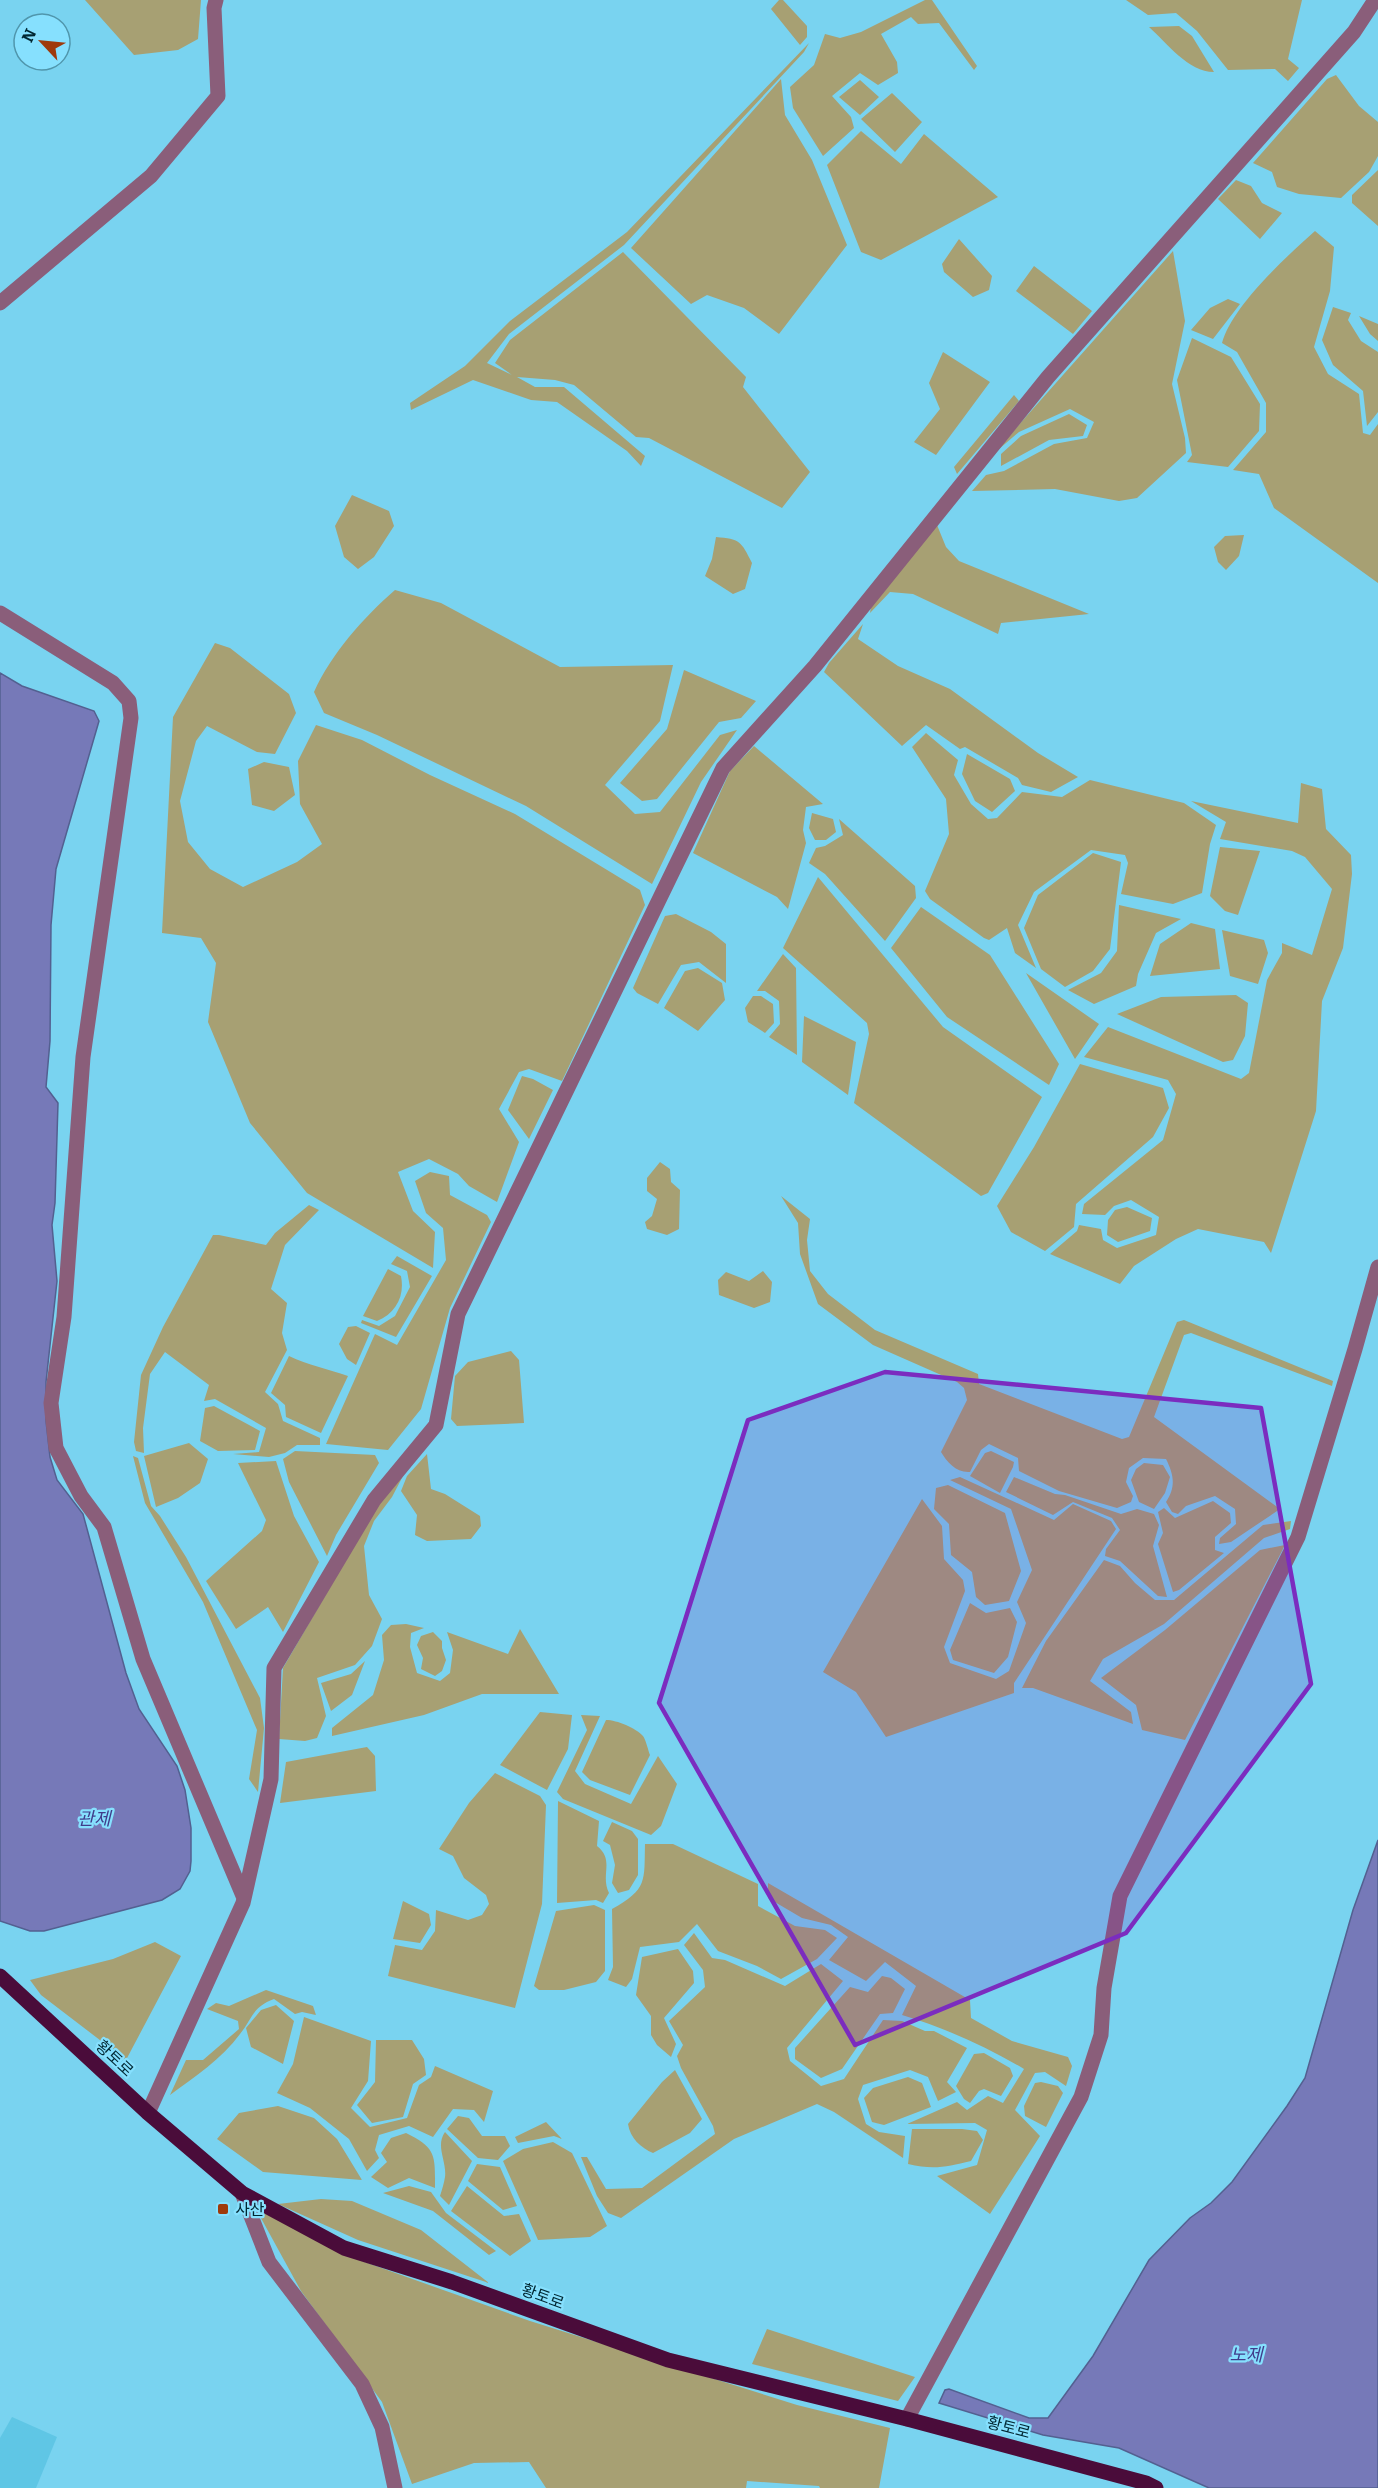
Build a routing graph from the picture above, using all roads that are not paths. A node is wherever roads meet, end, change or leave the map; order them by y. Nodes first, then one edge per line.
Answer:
1 (216, 0) edge
2 (1374, 0) edge
3 (0, 303) edge
4 (0, 613) edge
5 (1378, 1267) edge
6 (244, 1898) junction
7 (0, 1976) edge
8 (148, 2113) junction
9 (242, 2193) junction
10 (907, 2419) junction
11 (395, 2488) edge
12 (1156, 2488) edge

1 - 3 street
2 - 6 street
4 - 6 street
5 - 10 street
6 - 8 street
7 - 8 main road, 황토로
8 - 9 main road, 황토로
9 - 10 main road, 황토로
9 - 11 street
10 - 12 main road, 황토로

